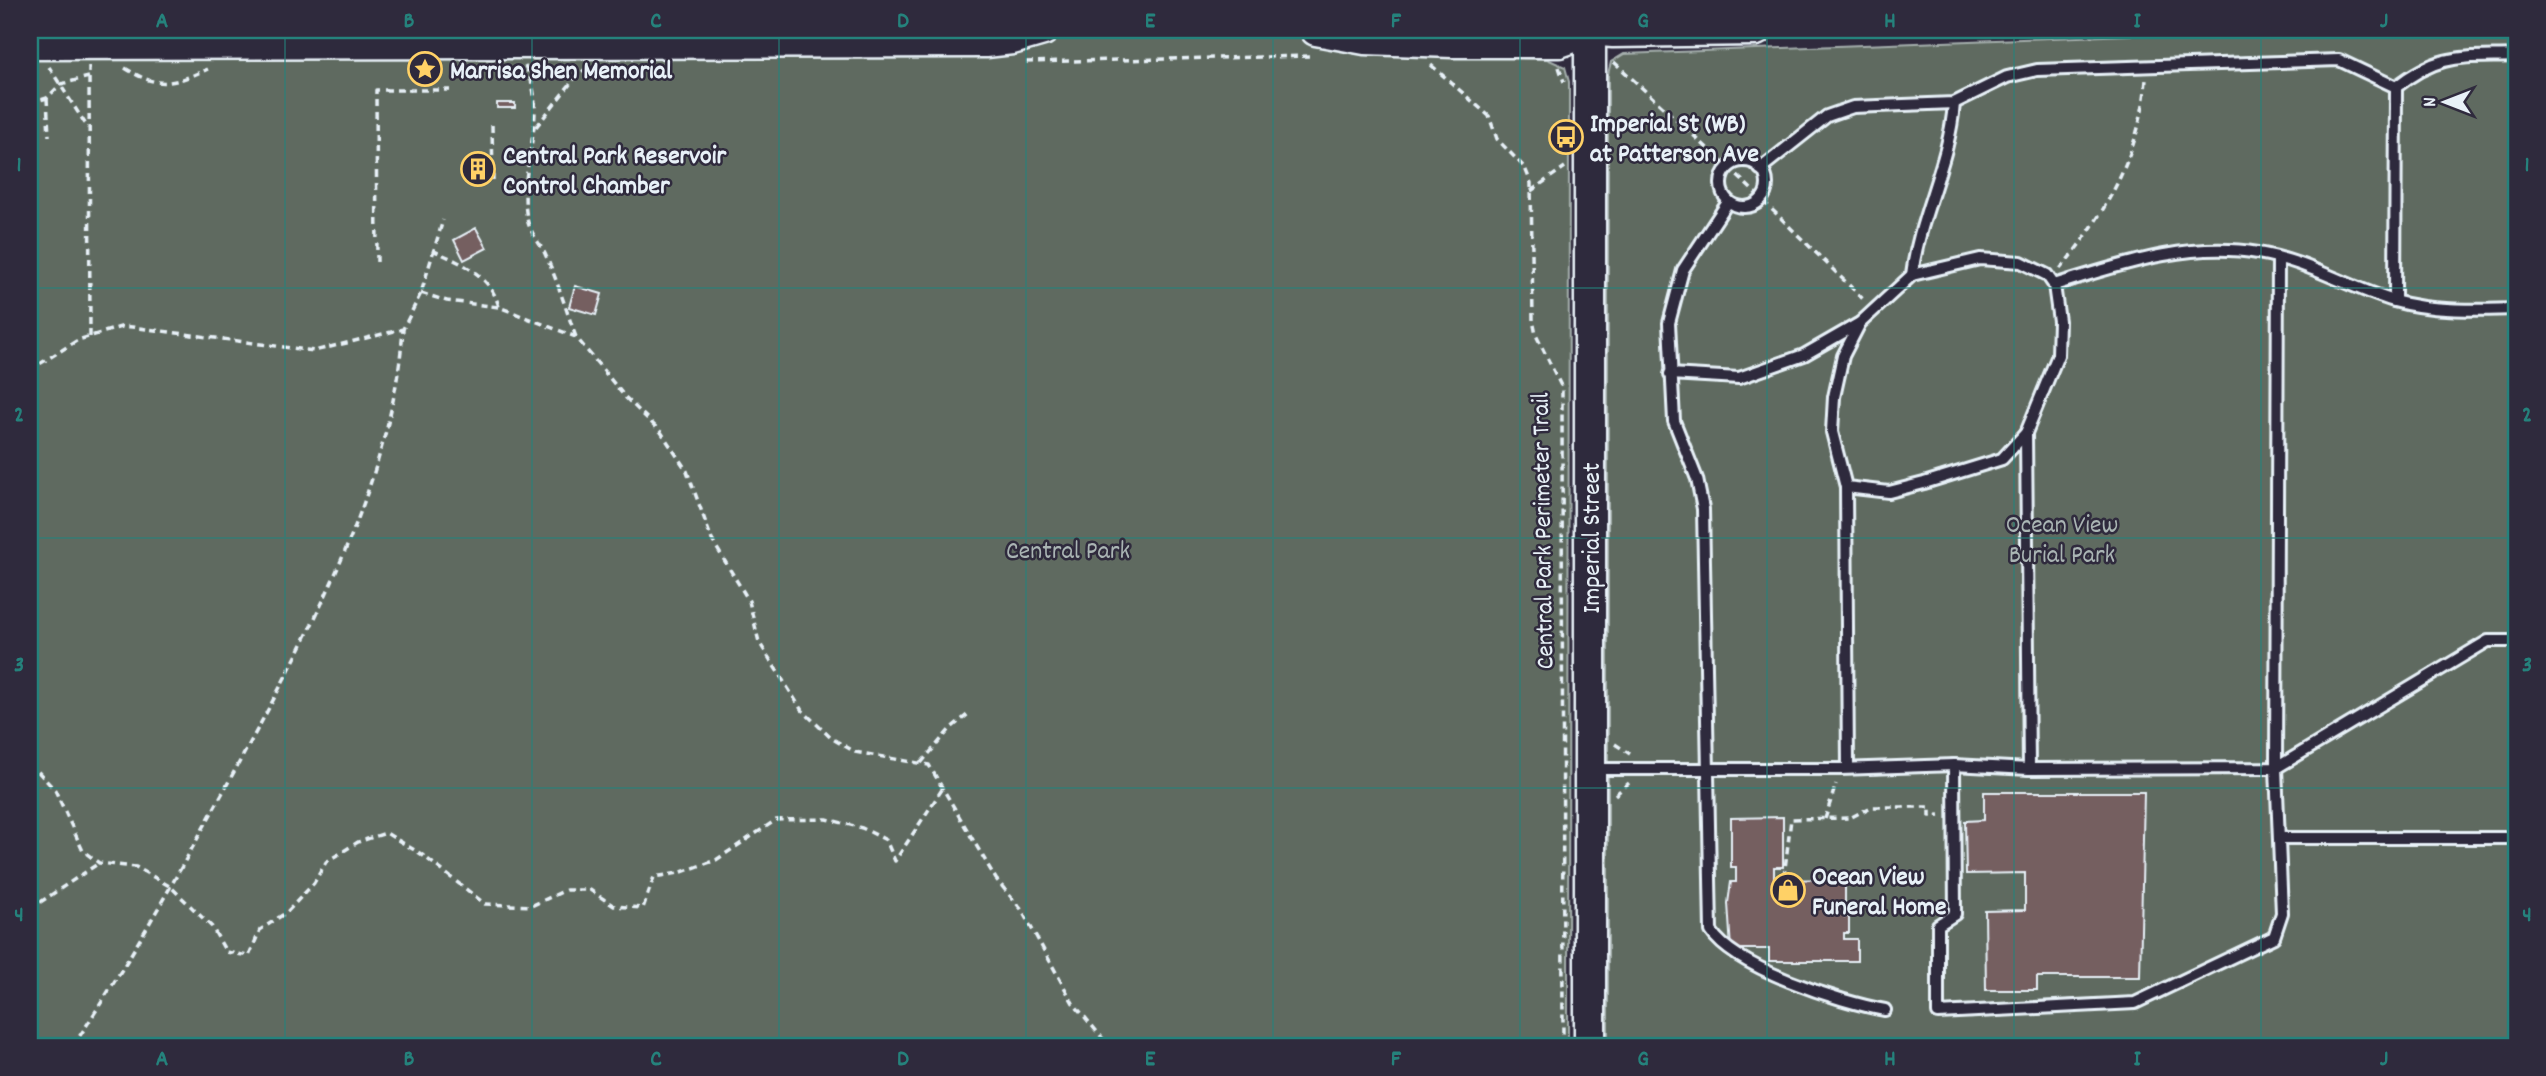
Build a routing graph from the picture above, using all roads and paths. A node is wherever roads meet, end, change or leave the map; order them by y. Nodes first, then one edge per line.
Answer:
1 (1043, 30) edge
2 (1316, 30) edge
3 (1589, 30) edge
4 (1756, 30) edge
5 (38, 53) edge
6 (2516, 56) edge
7 (89, 62) dead end
8 (595, 62) dead end
9 (1428, 62) dead end
10 (1614, 62) dead end
11 (1561, 63) dead end
12 (2147, 66) junction
13 (89, 77) junction
14 (534, 83) dead end
15 (61, 84) junction
16 (2396, 87) junction
17 (1566, 88) dead end
18 (450, 90) dead end
19 (47, 98) junction
20 (30, 103) edge
21 (1954, 103) junction
22 (492, 125) dead end
23 (535, 129) junction
24 (89, 130) junction
25 (49, 136) dead end
26 (1565, 159) dead end
27 (1728, 168) junction
28 (1760, 169) junction
29 (493, 180) dead end
30 (1531, 191) junction
31 (1761, 199) junction
32 (1728, 202) junction
33 (443, 220) dead end
34 (432, 250) junction
35 (2278, 258) junction
36 (377, 262) dead end
37 (1912, 275) junction
38 (2052, 282) junction
39 (421, 293) junction
40 (2395, 301) junction
41 (499, 307) junction
42 (2516, 309) edge
43 (1874, 310) junction
44 (1860, 323) junction
45 (403, 329) junction
46 (90, 337) junction
47 (576, 337) junction
48 (30, 370) edge
49 (1670, 374) junction
50 (2026, 433) junction
51 (1846, 487) junction
52 (2516, 642) edge
53 (971, 712) dead end
54 (30, 763) edge
55 (921, 763) junction
56 (1954, 765) junction
57 (1705, 768) junction
58 (2276, 768) junction
59 (1590, 769) junction
60 (1844, 769) junction
61 (2029, 769) junction
62 (943, 788) junction
63 (1930, 816) dead end
64 (1825, 819) junction
65 (2279, 838) junction
66 (2516, 838) edge
67 (99, 863) junction
68 (1784, 877) dead end
69 (171, 887) junction
70 (30, 909) edge
71 (1885, 1010) dead end
72 (73, 1046) edge
73 (1110, 1046) edge
74 (1563, 1046) edge
75 (1590, 1046) edge

1 - 5 main road
2 - 3 main road
3 - 4 main road
3 - 59 main road, Imperial Street
5 - 15 path
6 - 16 lane
7 - 13 path
8 - 23 path
9 - 30 path, Central Park Perimeter Trail
10 - 27 path
11 - 17 path
12 - 16 lane
12 - 21 lane
12 - 38 path
13 - 15 path
13 - 24 path
14 - 23 path
15 - 19 path
15 - 24 path
16 - 40 lane
18 - 36 path
19 - 20 path
19 - 25 path
21 - 28 lane
21 - 37 lane
22 - 29 path
23 - 47 path
24 - 46 path
26 - 30 path
27 - 28 lane
27 - 31 path
27 - 32 lane
28 - 31 lane
30 - 74 path, Central Park Perimeter Trail
31 - 32 lane
31 - 43 path
32 - 49 lane
33 - 34 path
34 - 39 path
34 - 41 path
35 - 38 lane
35 - 40 lane
35 - 58 lane
37 - 38 lane
37 - 43 lane
38 - 50 lane
39 - 41 path
39 - 45 path
40 - 42 lane
41 - 47 path
43 - 44 lane
44 - 49 lane
44 - 51 lane
45 - 46 path
45 - 69 path
46 - 48 path
47 - 55 path
49 - 57 lane
50 - 51 lane
50 - 61 lane
51 - 60 lane
52 - 58 lane
53 - 55 path
54 - 67 path
55 - 62 path
56 - 60 lane
56 - 61 lane
56 - 65 lane
57 - 59 lane
57 - 60 lane
57 - 71 lane
58 - 61 lane
58 - 65 lane
59 - 75 main road, Imperial Street
60 - 64 path
62 - 69 path
62 - 73 path
63 - 64 path
64 - 68 path
65 - 66 lane
67 - 69 path
67 - 70 path
69 - 72 path

